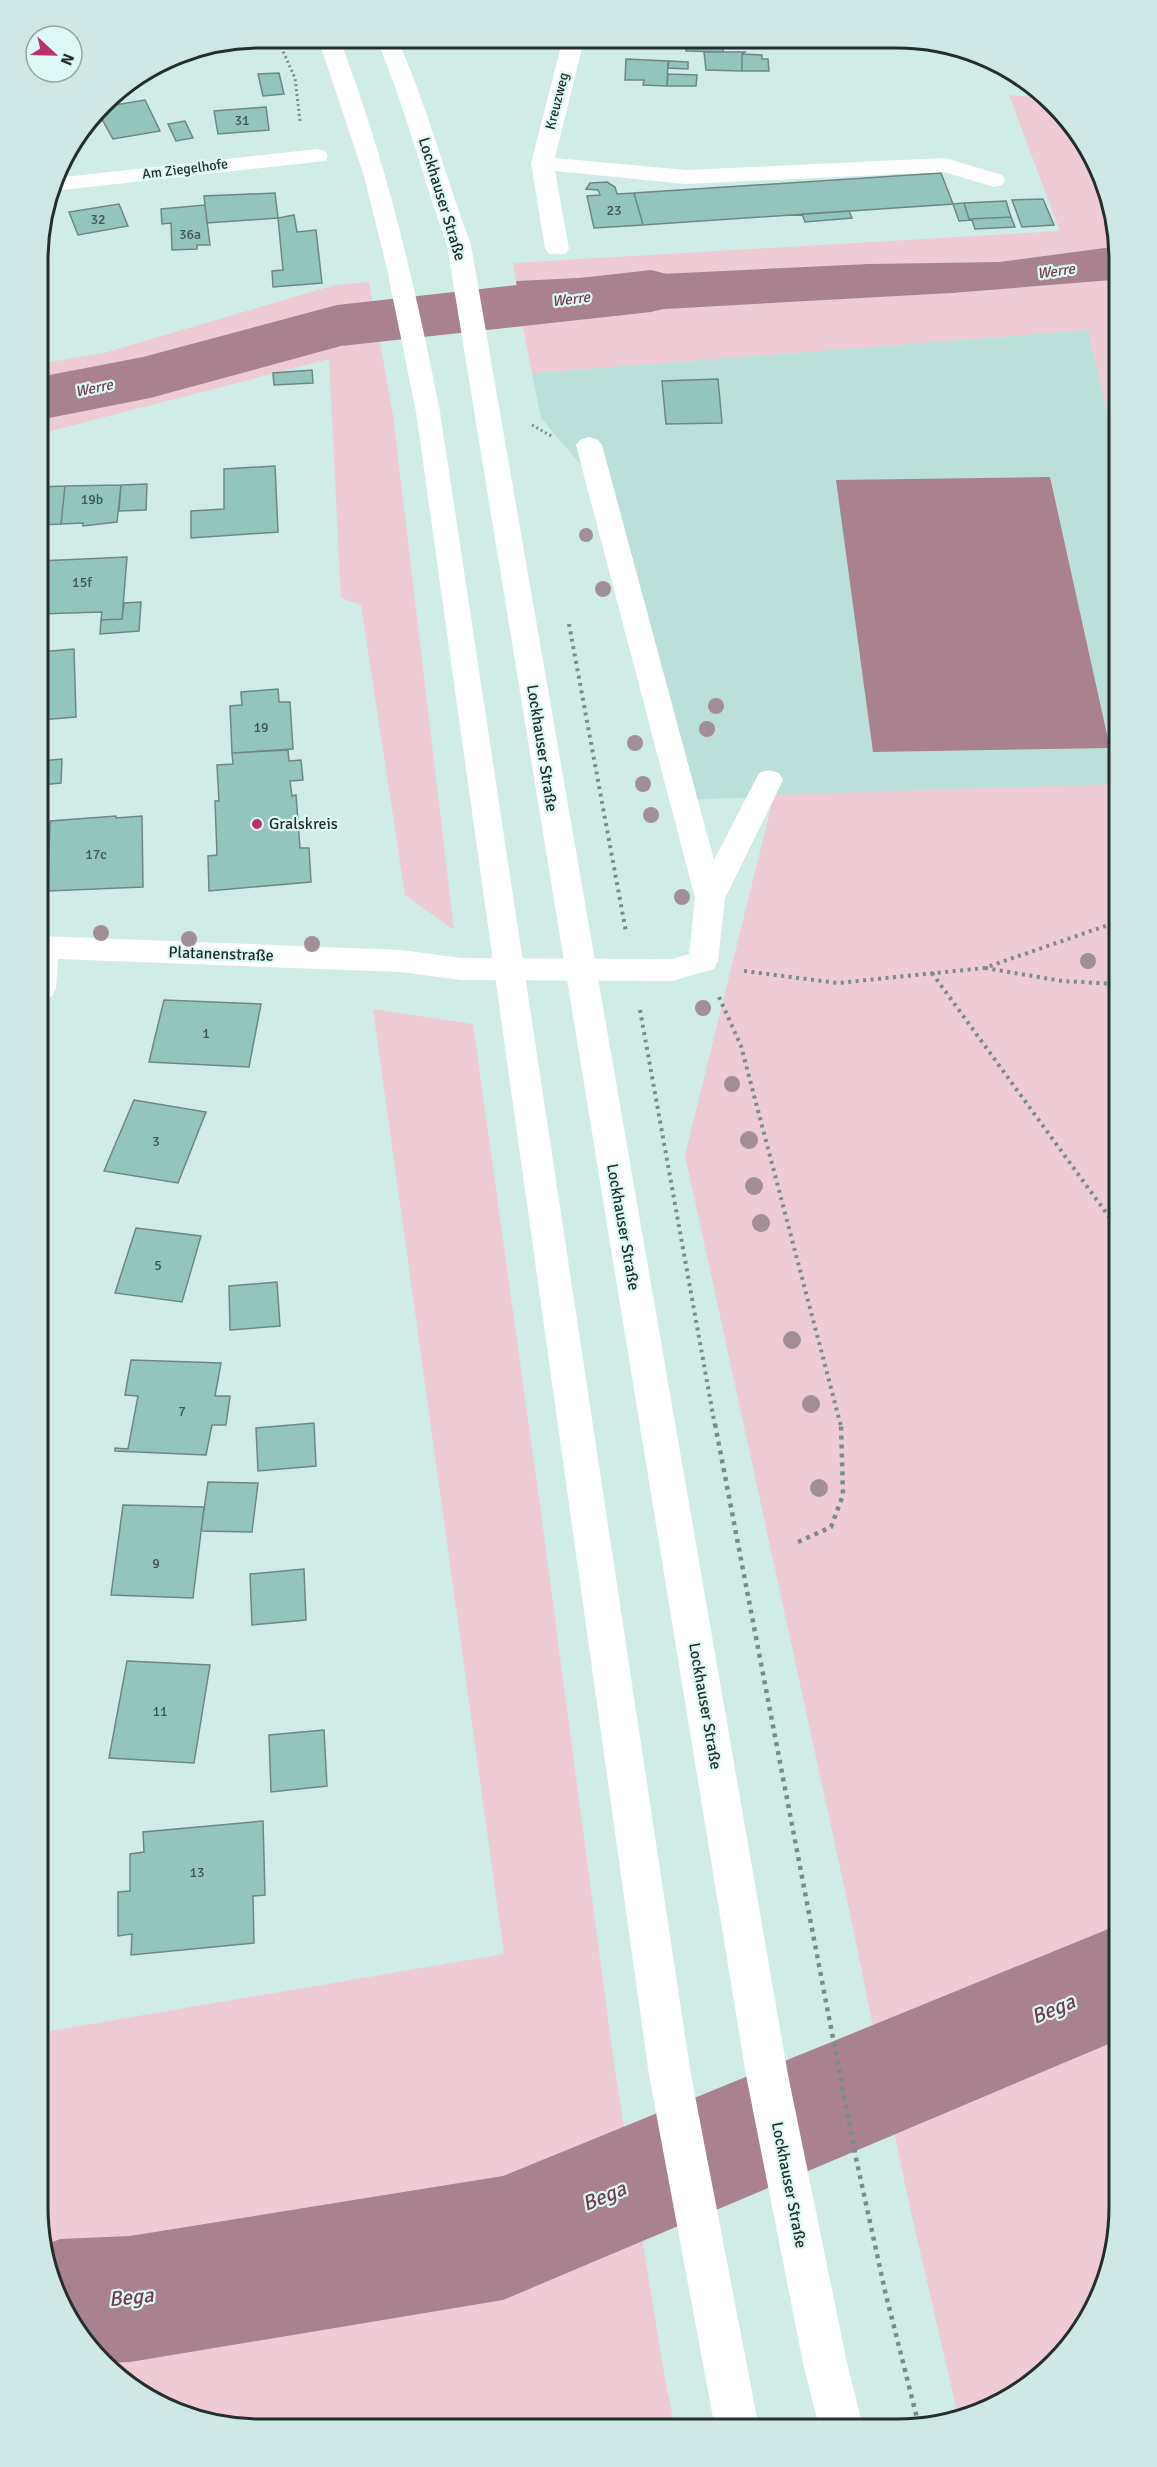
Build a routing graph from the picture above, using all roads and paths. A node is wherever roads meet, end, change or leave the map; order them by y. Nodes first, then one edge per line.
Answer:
1 (282, 48) edge
2 (332, 48) edge
3 (390, 48) edge
4 (572, 48) edge
5 (317, 156) dead end
6 (272, 159) junction
7 (542, 163) junction
8 (994, 180) dead end
9 (62, 183) edge
10 (557, 249) dead end
11 (530, 418) dead end
12 (535, 437) dead end
13 (589, 446) dead end
14 (567, 613) dead end
15 (769, 780) dead end
16 (710, 898) junction
17 (621, 906) dead end
18 (1109, 925) edge
19 (48, 948) edge
20 (703, 961) junction
21 (984, 968) junction
22 (933, 973) junction
23 (1109, 984) edge
24 (639, 1007) dead end
25 (1109, 1217) edge
26 (798, 1542) dead end
27 (917, 2418) edge
28 (735, 2419) edge
29 (839, 2419) edge

1 - 6 path
2 - 28 main road
3 - 29 main road, Lockhauser Straße
4 - 7 main road, Kreuzweg
5 - 6 main road, Am Ziegelhofe
6 - 9 main road, Am Ziegelhofe
7 - 8 main road
7 - 10 main road
11 - 12 path
13 - 16 main road
14 - 17 path
15 - 16 main road
16 - 20 main road
18 - 21 path
19 - 20 main road, Platanenstraße
20 - 22 path
20 - 26 path
21 - 22 path
21 - 23 path
22 - 25 path
24 - 27 path

